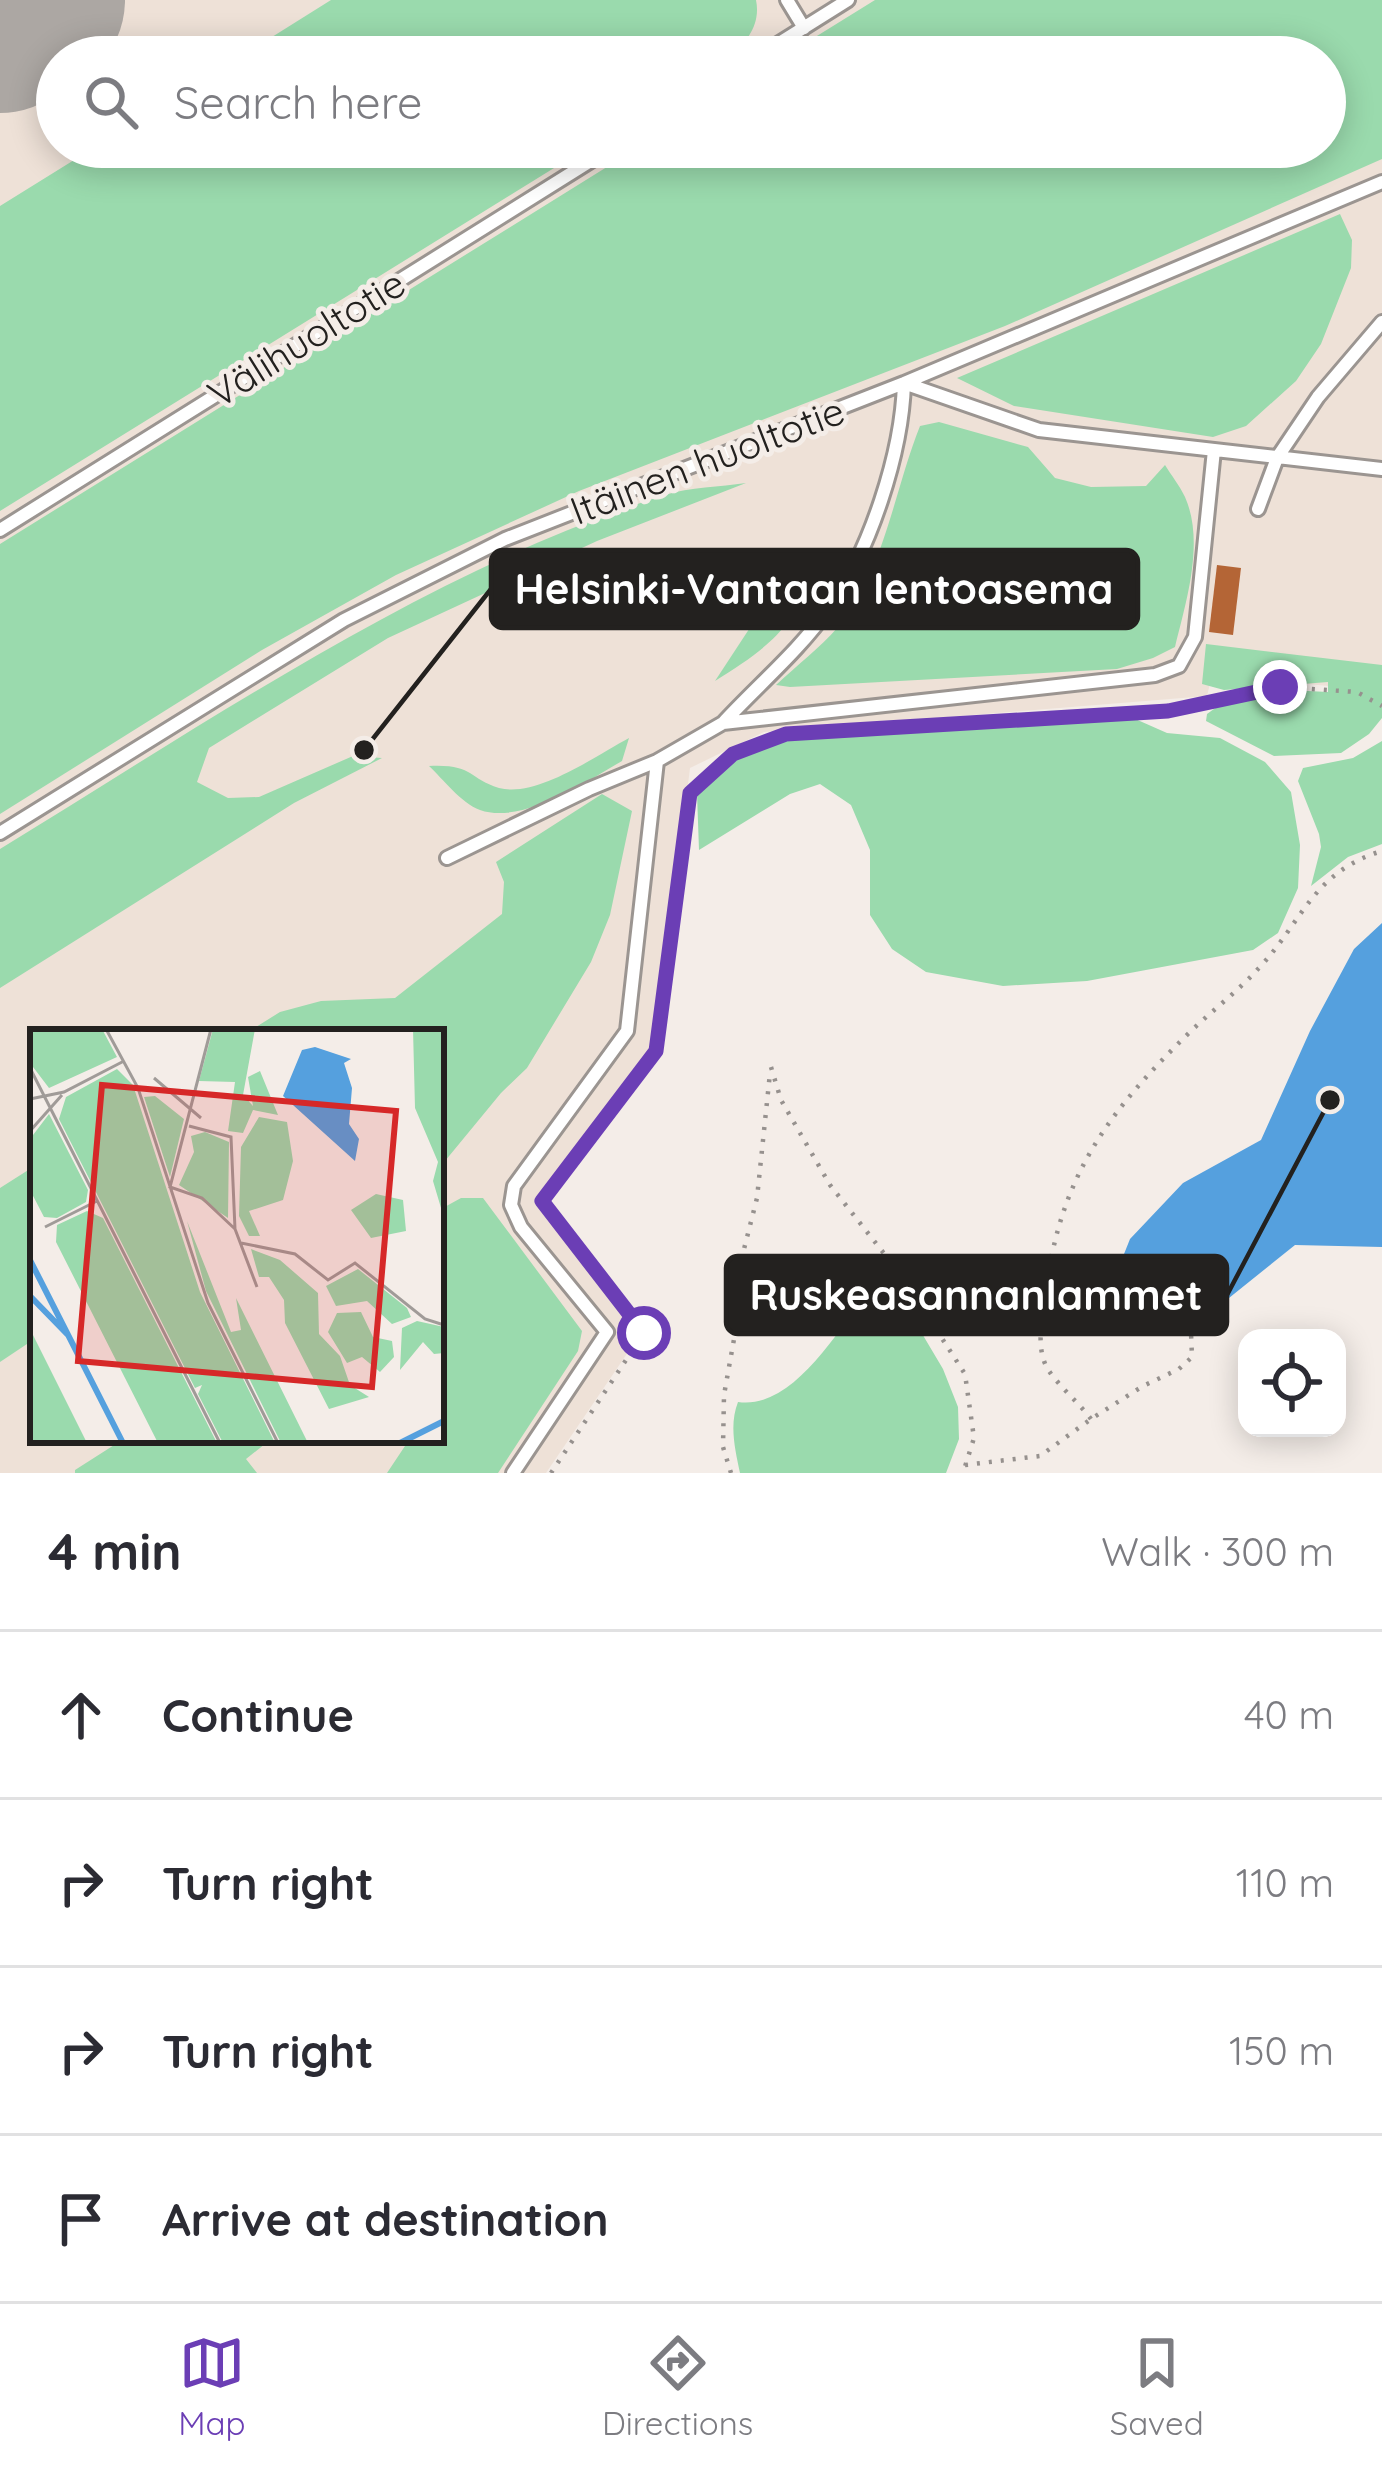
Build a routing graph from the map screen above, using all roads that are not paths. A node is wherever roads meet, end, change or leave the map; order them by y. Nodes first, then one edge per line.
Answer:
1 (787, 0) edge
2 (848, 0) edge
3 (804, 28) junction
4 (791, 36) edge
5 (579, 168) edge
6 (1382, 182) edge
7 (1382, 322) edge
8 (904, 383) junction
9 (1214, 450) junction
10 (1277, 458) junction
11 (1382, 469) edge
12 (1258, 509) dead end
13 (0, 530) edge
14 (723, 723) junction
15 (657, 761) junction
16 (0, 833) edge
17 (447, 858) dead end
18 (513, 1473) edge

1 - 3 lane
2 - 3 lane
3 - 4 lane
5 - 13 lane, Välihuoltotie
6 - 8 lane, Itäinen huoltotie
7 - 10 lane
8 - 9 lane
8 - 14 lane
8 - 16 lane, Itäinen huoltotie
9 - 10 lane
9 - 14 lane
10 - 11 lane
10 - 12 lane
14 - 15 lane
15 - 17 lane
15 - 18 lane

